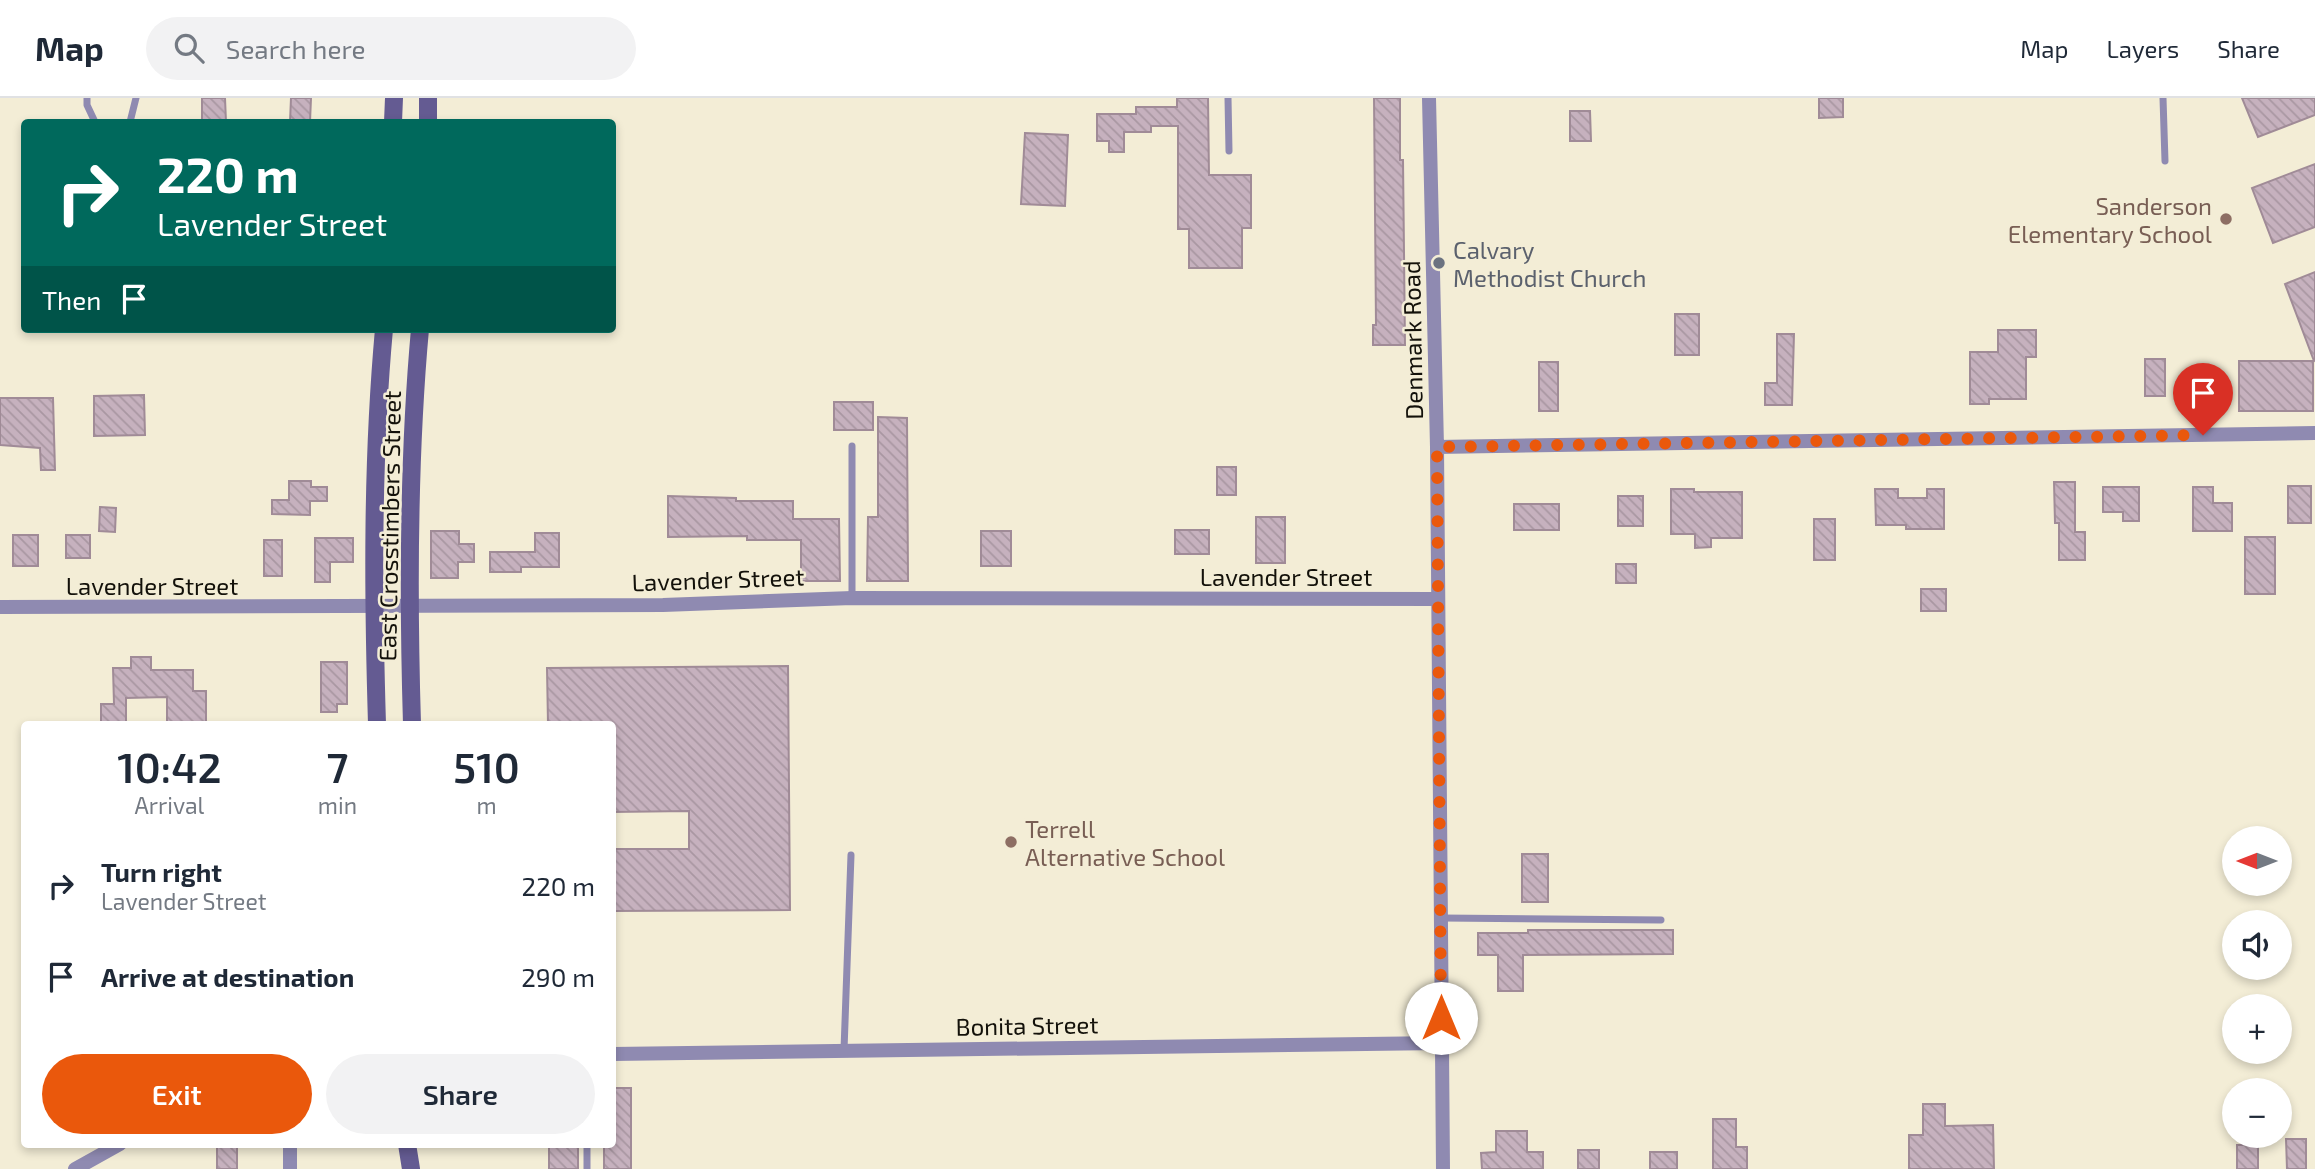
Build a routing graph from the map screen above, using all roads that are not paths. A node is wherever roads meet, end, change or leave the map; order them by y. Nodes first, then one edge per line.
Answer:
1 (87, 98) edge
2 (136, 98) edge
3 (394, 98) edge
4 (428, 98) edge
5 (1228, 98) edge
6 (1429, 98) edge
7 (2163, 98) edge
8 (94, 119) edge
9 (131, 119) edge
10 (393, 119) edge
11 (428, 119) edge
12 (1229, 151) dead end
13 (2165, 161) dead end
14 (384, 333) edge
15 (420, 333) edge
16 (2315, 433) edge
17 (852, 446) dead end
18 (1437, 447) junction
19 (852, 598) junction
20 (1438, 599) junction
21 (0, 607) edge
22 (373, 607) junction
23 (408, 607) junction
24 (377, 721) edge
25 (412, 721) edge
26 (851, 855) dead end
27 (1441, 918) junction
28 (1661, 920) dead end
29 (1442, 1043) junction
30 (844, 1050) junction
31 (616, 1054) edge
32 (113, 1148) edge
33 (290, 1148) edge
34 (408, 1148) edge
35 (587, 1148) edge
36 (75, 1169) edge
37 (290, 1169) edge
38 (411, 1169) edge
39 (587, 1169) edge
40 (1443, 1169) edge

1 - 8 lane
2 - 9 lane
3 - 10 main road
4 - 11 main road
5 - 12 lane
6 - 18 street, Denmark Road
7 - 13 lane
14 - 22 main road, East Crosstimbers Street
15 - 23 main road, East Crosstimbers Street
16 - 18 street
17 - 19 lane
18 - 20 street, Denmark Road
19 - 20 street, Lavender Street
19 - 23 street, Lavender Street
20 - 27 street, Denmark Road
21 - 22 street, Lavender Street
22 - 23 street, Lavender Street
22 - 24 main road, East Crosstimbers Street
23 - 25 main road, East Crosstimbers Street
26 - 30 lane
27 - 28 lane
27 - 29 street, Denmark Road
29 - 30 street, Bonita Street
29 - 40 street, Denmark Road
30 - 31 street, Bonita Street
32 - 36 street
33 - 37 street
34 - 38 main road
35 - 39 lane

